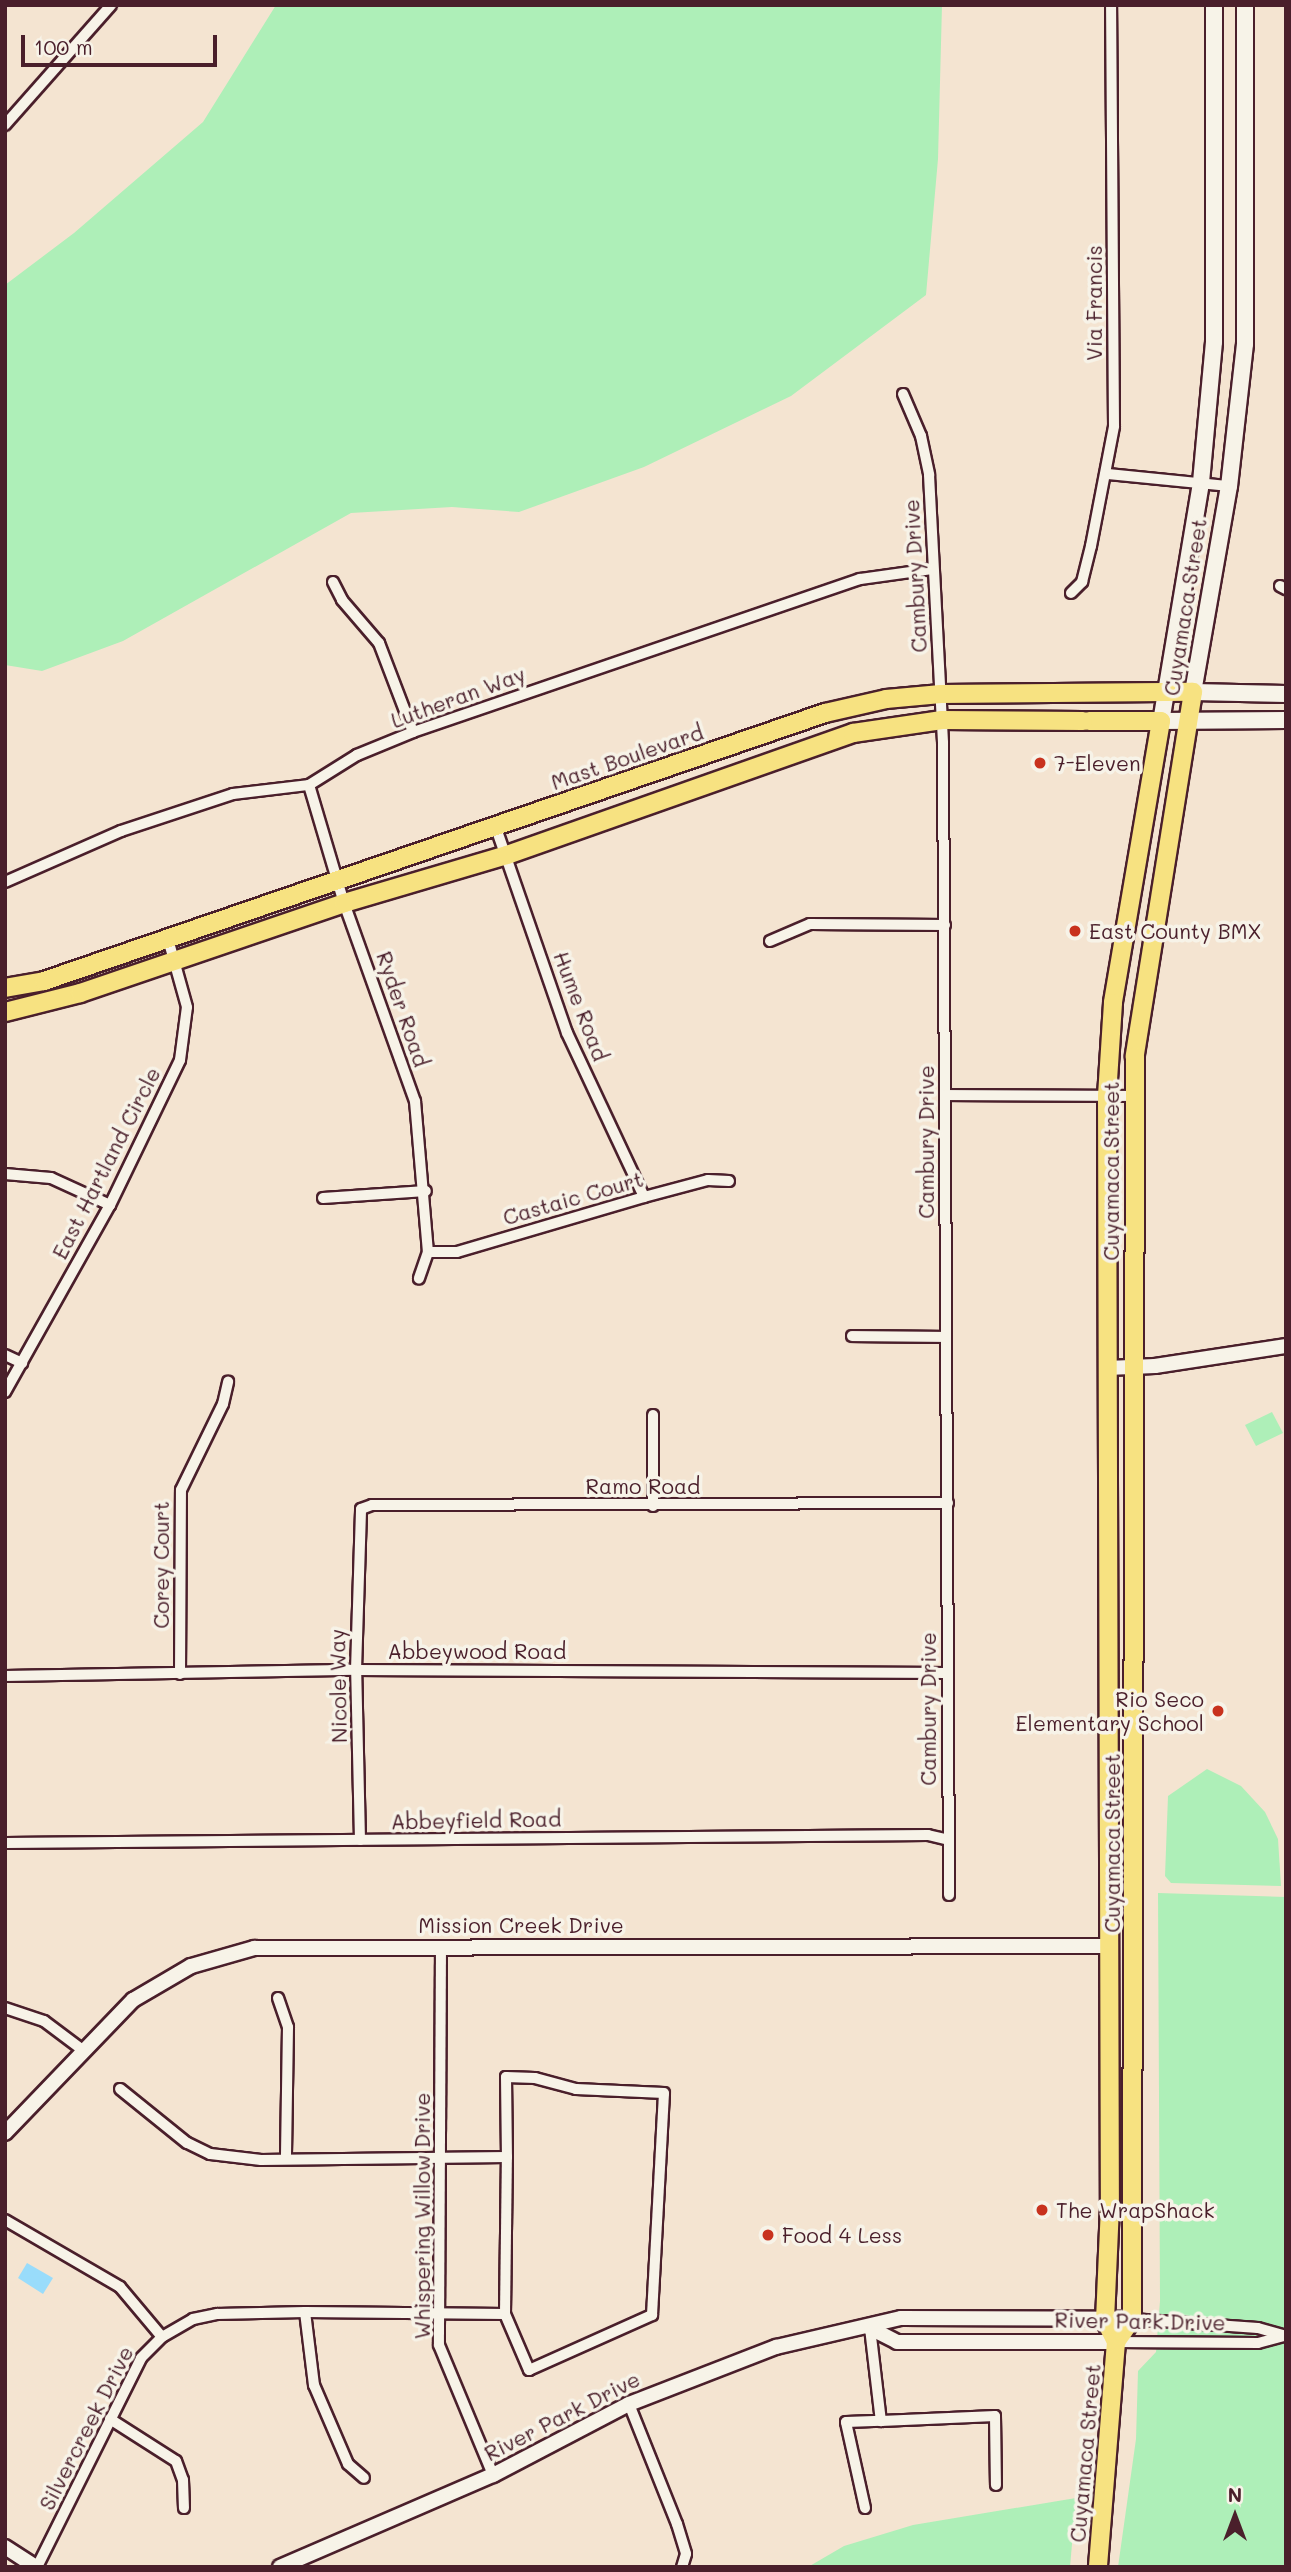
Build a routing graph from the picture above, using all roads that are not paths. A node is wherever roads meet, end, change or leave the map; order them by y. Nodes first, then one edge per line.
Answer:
1 (111, 5) edge
2 (1111, 5) edge
3 (1214, 5) edge
4 (1245, 5) edge
5 (5, 125) edge
6 (904, 394) dead end
7 (1108, 474) junction
8 (1202, 483) junction
9 (1229, 486) junction
10 (932, 569) junction
11 (333, 582) dead end
12 (1071, 593) dead end
13 (1193, 692) junction
14 (1166, 693) junction
15 (941, 694) junction
16 (1286, 694) edge
17 (942, 719) junction
18 (1191, 720) junction
19 (1286, 720) edge
20 (1161, 721) junction
21 (413, 732) junction
22 (309, 785) junction
23 (495, 825) junction
24 (507, 855) junction
25 (5, 882) edge
26 (338, 883) junction
27 (344, 903) junction
28 (945, 925) junction
29 (168, 939) junction
30 (770, 941) dead end
31 (174, 961) junction
32 (5, 988) edge
33 (5, 1012) edge
34 (945, 1095) junction
35 (1107, 1096) junction
36 (1133, 1096) junction
37 (5, 1174) edge
38 (729, 1181) dead end
39 (426, 1191) junction
40 (644, 1196) junction
41 (323, 1198) dead end
42 (110, 1205) junction
43 (428, 1252) junction
44 (419, 1278) dead end
45 (852, 1336) dead end
46 (946, 1337) junction
47 (1286, 1346) edge
48 (5, 1355) edge
49 (22, 1363) junction
50 (1133, 1367) junction
51 (1107, 1368) junction
52 (228, 1382) dead end
53 (5, 1392) edge
54 (653, 1415) dead end
55 (948, 1503) junction
56 (653, 1506) junction
57 (357, 1531) joint
58 (356, 1670) junction
59 (948, 1673) junction
60 (180, 1674) junction
61 (5, 1676) edge
62 (1109, 1766) junction
63 (1135, 1767) junction
64 (946, 1839) junction
65 (360, 1840) junction
66 (5, 1843) edge
67 (949, 1895) dead end
68 (1106, 1946) junction
69 (441, 1947) junction
70 (278, 1998) dead end
71 (5, 2008) edge
72 (84, 2051) junction
73 (120, 2089) dead end
74 (5, 2133) edge
75 (507, 2157) junction
76 (440, 2158) junction
77 (286, 2159) junction
78 (5, 2220) edge
79 (305, 2312) junction
80 (437, 2312) junction
81 (505, 2314) junction
82 (1132, 2319) junction
83 (1105, 2320) junction
84 (870, 2328) junction
85 (1285, 2336) edge
86 (162, 2337) junction
87 (1116, 2342) junction
88 (629, 2404) junction
89 (110, 2419) junction
90 (881, 2421) junction
91 (493, 2474) junction
92 (364, 2478) dead end
93 (996, 2485) dead end
94 (184, 2508) dead end
95 (865, 2508) dead end
96 (5, 2547) edge
97 (36, 2567) edge
98 (280, 2567) edge
99 (682, 2567) edge
100 (1098, 2567) edge

1 - 5 street
2 - 7 street, Via Francis
3 - 8 main road, Cuyamaca Street
4 - 9 main road, Cuyamaca Street
6 - 10 street, Cambury Drive
7 - 8 street
7 - 12 street, Via Francis
8 - 9 street
8 - 14 main road, Cuyamaca Street
9 - 13 main road, Cuyamaca Street
10 - 15 street, Cambury Drive
10 - 21 street, Lutheran Way
11 - 21 street
13 - 14 main road, Mast Boulevard
13 - 16 main road, Mast Boulevard
13 - 18 main road, Cuyamaca Street
14 - 15 main road, Mast Boulevard
14 - 20 main road, Cuyamaca Street
15 - 17 street, Cambury Drive
15 - 23 main road, Mast Boulevard
17 - 20 main road
17 - 24 main road
17 - 28 street, Cambury Drive
18 - 19 main road
18 - 20 main road
18 - 36 main road, Cuyamaca Street
20 - 35 main road, Cuyamaca Street
21 - 22 street, Lutheran Way
22 - 25 street, Lutheran Way
22 - 26 street, Ryder Road
23 - 24 street, Hume Road
23 - 26 main road, Mast Boulevard
24 - 27 main road
24 - 40 street, Hume Road
26 - 27 street, Ryder Road
26 - 29 main road, Mast Boulevard
27 - 31 main road
27 - 39 street, Ryder Road
28 - 30 street
28 - 34 street, Cambury Drive
29 - 31 street, East Hartland Circle
29 - 32 main road, Mast Boulevard
31 - 33 main road
31 - 42 street, East Hartland Circle
34 - 35 street
34 - 46 street, Cambury Drive
35 - 36 street
35 - 51 main road, Cuyamaca Street
36 - 50 main road, Cuyamaca Street
37 - 42 street
38 - 40 street, Castaic Court
39 - 41 street
39 - 43 street, Ryder Road
40 - 43 street, Castaic Court
42 - 49 street, East Hartland Circle
43 - 44 street
45 - 46 street
46 - 55 street, Cambury Drive
47 - 50 street
48 - 49 street
49 - 53 street, East Hartland Circle
50 - 51 street
50 - 63 main road, Cuyamaca Street
51 - 62 main road, Cuyamaca Street
52 - 60 street, Corey Court
54 - 56 street
55 - 56 street, Ramo Road
55 - 59 street, Cambury Drive
56 - 57 street, Ramo Road
57 - 58 street, Nicole Way
58 - 59 street, Abbeywood Road
58 - 60 street, Abbeywood Road
58 - 65 street, Nicole Way
59 - 64 street, Cambury Drive
60 - 61 street, Abbeywood Road
62 - 63 main road
62 - 68 main road, Cuyamaca Street
63 - 82 main road, Cuyamaca Street
64 - 65 street, Abbeyfield Road
64 - 67 street, Cambury Drive
65 - 66 street, Abbeyfield Road
68 - 69 street, Mission Creek Drive
68 - 83 main road, Cuyamaca Street
69 - 72 street, Mission Creek Drive
69 - 76 street, Whispering Willow Drive
70 - 77 street
71 - 72 street
72 - 74 street, Mission Creek Drive
73 - 77 street
75 - 76 street
75 - 81 street
75 - 81 street
76 - 77 street
76 - 80 street, Whispering Willow Drive
78 - 86 street
79 - 80 street, Silvercreek Drive
79 - 86 street, Silvercreek Drive
79 - 92 street
80 - 81 street, Silvercreek Drive
80 - 91 street, Whispering Willow Drive
82 - 83 street, River Park Drive
82 - 85 street, River Park Drive
82 - 87 main road, Cuyamaca Street
83 - 84 street, River Park Drive
83 - 87 main road, Cuyamaca Street
84 - 87 street, River Park Drive
84 - 88 street, River Park Drive
84 - 90 street
85 - 87 street, River Park Drive
86 - 89 street, Silvercreek Drive
87 - 100 main road, Cuyamaca Street
88 - 91 street, River Park Drive
88 - 99 street
89 - 94 street
89 - 97 street, Silvercreek Drive
90 - 93 street
90 - 95 street
91 - 98 street, River Park Drive
96 - 97 street

